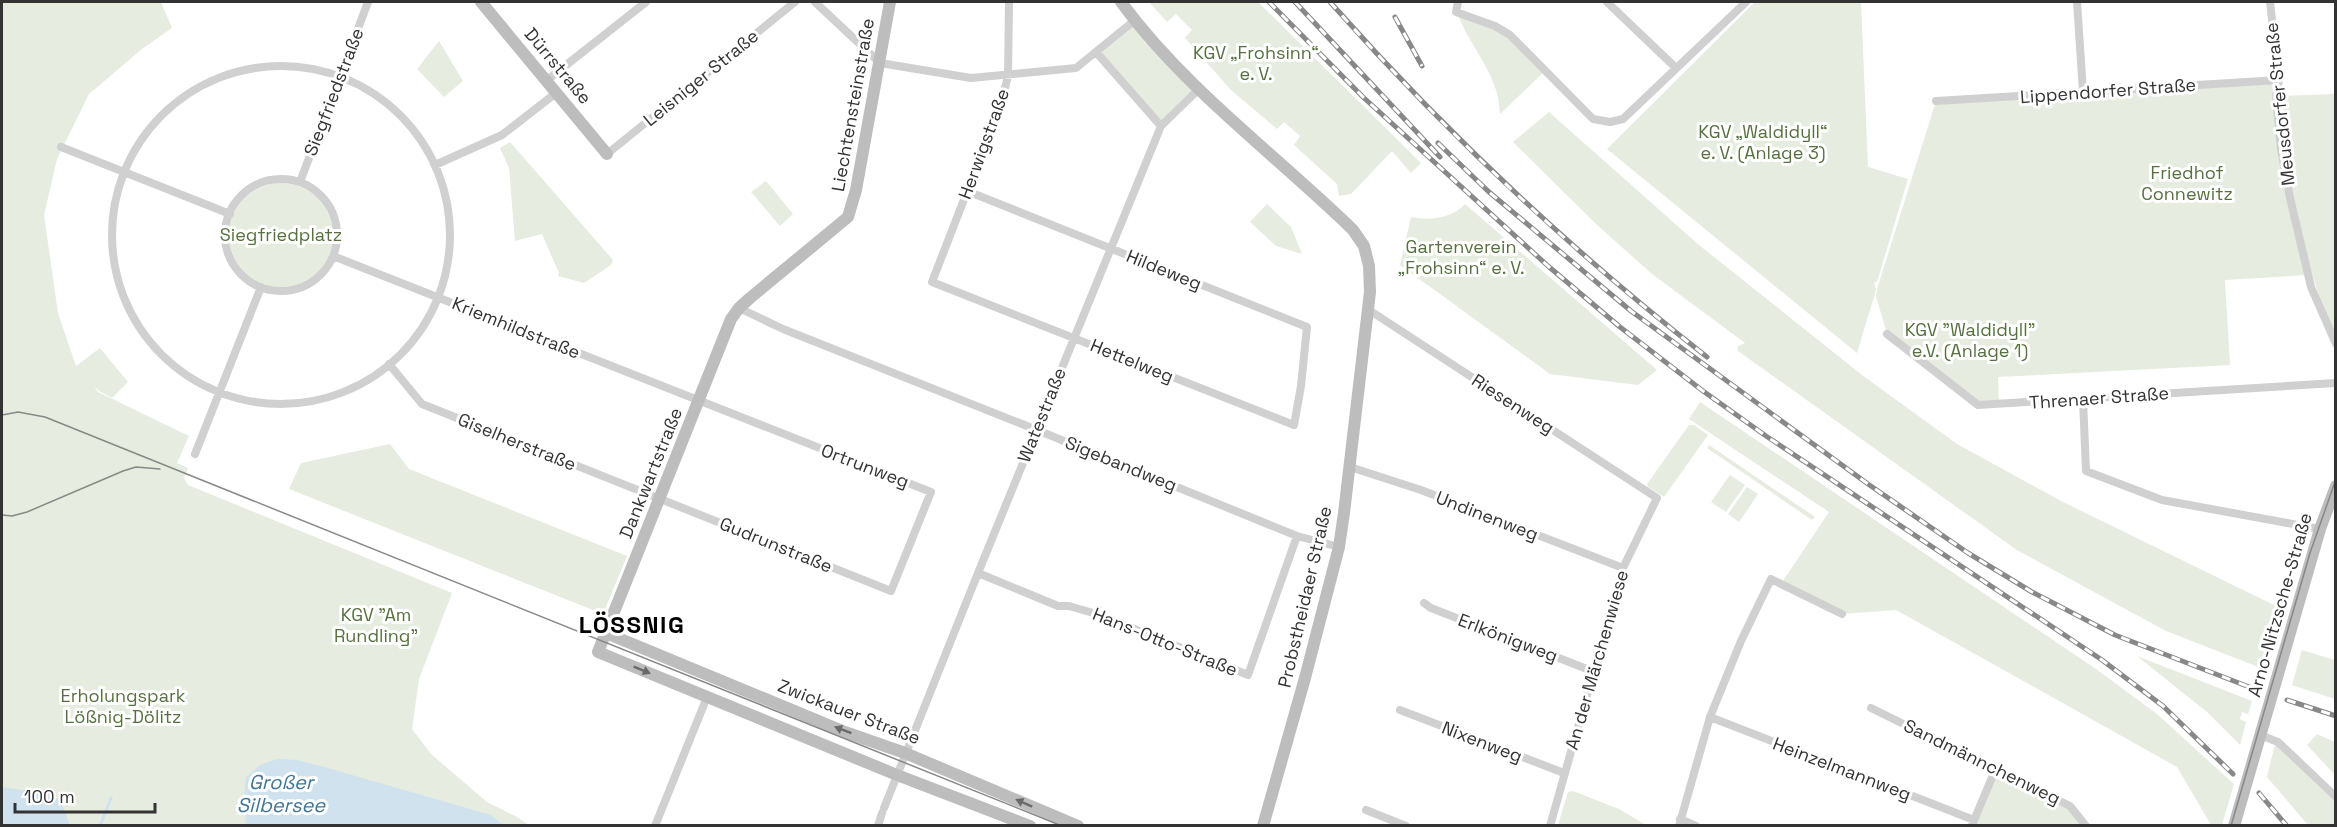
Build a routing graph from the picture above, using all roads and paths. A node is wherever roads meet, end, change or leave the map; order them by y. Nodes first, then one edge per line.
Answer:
1 (368, 2) edge
2 (481, 2) edge
3 (646, 2) edge
4 (795, 2) edge
5 (815, 2) edge
6 (890, 2) edge
7 (1010, 2) edge
8 (1121, 2) edge
9 (1458, 2) edge
10 (1607, 2) edge
11 (1746, 2) edge
12 (2077, 2) edge
13 (2270, 2) edge
14 (1135, 20) junction
15 (1096, 52) junction
16 (880, 63) junction
17 (1676, 68) junction
18 (340, 76) junction
19 (1008, 76) junction
20 (2279, 80) junction
21 (546, 81) junction
22 (1198, 90) junction
23 (2083, 92) junction
24 (556, 93) junction
25 (1936, 101) dead end
26 (1161, 126) junction
27 (61, 147) dead end
28 (607, 154) joint
29 (435, 165) junction
30 (125, 172) junction
31 (300, 182) junction
32 (967, 191) junction
33 (230, 214) junction
34 (1110, 248) junction
35 (333, 256) junction
36 (932, 282) joint
37 (261, 287) junction
38 (438, 297) junction
39 (739, 308) junction
40 (1369, 310) junction
41 (1887, 334) dead end
42 (1073, 338) junction
43 (2336, 344) edge
44 (390, 364) junction
45 (2336, 383) edge
46 (1301, 386) joint
47 (220, 392) junction
48 (2083, 399) junction
49 (699, 401) junction
50 (1037, 430) junction
51 (195, 454) dead end
52 (1350, 467) junction
53 (2336, 486) edge
54 (1657, 498) joint
55 (660, 499) junction
56 (2320, 529) junction
57 (1297, 536) junction
58 (1339, 547) junction
59 (1623, 568) junction
60 (978, 573) junction
61 (891, 591) joint
62 (1424, 603) dead end
63 (1842, 615) dead end
64 (606, 633) junction
65 (1592, 672) junction
66 (707, 697) junction
67 (1871, 708) dead end
68 (1400, 710) dead end
69 (1710, 717) junction
70 (2260, 735) junction
71 (905, 753) junction
72 (1996, 768) junction
73 (1564, 773) junction
74 (897, 775) junction
75 (2336, 797) edge
76 (1366, 810) dead end
77 (1680, 822) edge
78 (1973, 823) edge
79 (656, 825) edge
80 (878, 825) edge
81 (1030, 825) edge
82 (1078, 825) edge
83 (1263, 825) edge
84 (1406, 825) edge
85 (1550, 825) edge
86 (1696, 825) edge
87 (2086, 825) edge
88 (2234, 825) edge

1 - 18 street, Siegfriedstraße
2 - 21 main road, Dürrstraße
3 - 21 street
4 - 28 street, Leisniger Straße
5 - 16 street
6 - 16 main road, Liechtensteinstraße
7 - 19 street, Herwigstraße
8 - 14 main road
9 - 17 street
10 - 17 street
11 - 17 street
12 - 23 street
13 - 20 street, Meusdorfer Straße
14 - 15 street
14 - 22 main road
15 - 19 street
15 - 26 street
16 - 19 street
16 - 39 main road, Liechtensteinstraße
18 - 29 street
18 - 30 street
18 - 31 street, Siegfriedstraße
19 - 32 street, Herwigstraße
20 - 23 street, Lippendorfer Straße
20 - 43 street, Meusdorfer Straße
21 - 24 main road, Dürrstraße
22 - 26 street, Watestraße
22 - 40 main road, Probstheidaer Straße
23 - 25 street, Lippendorfer Straße
24 - 28 main road, Dürrstraße
24 - 29 street
26 - 34 street, Watestraße
27 - 30 street
29 - 38 street
30 - 33 street
30 - 47 street
31 - 33 street
31 - 35 street
32 - 34 street, Hildeweg
32 - 36 street, Herwigstraße
33 - 37 street
34 - 42 street, Watestraße
34 - 46 street, Hildeweg
35 - 37 street
35 - 38 street, Kriemhildstraße
36 - 42 street, Hettelweg
37 - 47 street
38 - 44 street
38 - 49 street, Kriemhildstraße
39 - 49 main road, Dankwartstraße
39 - 50 street, Sigebandweg
40 - 52 main road, Probstheidaer Straße
40 - 54 street, Riesenweg
41 - 48 street, Threnaer Straße
42 - 46 street, Hettelweg
42 - 50 street, Watestraße
44 - 47 street
44 - 55 street, Giselherstraße
45 - 48 street, Threnaer Straße
47 - 51 street
48 - 56 street
49 - 55 main road, Dankwartstraße
49 - 61 street, Ortrunweg
50 - 57 street, Sigebandweg
50 - 60 street, Watestraße
52 - 58 main road, Probstheidaer Straße
52 - 59 street, Undinenweg
53 - 56 main road, Arno-Nitzsche-Straße
54 - 59 street, An der Märchenwiese
55 - 61 street, Gudrunstraße
55 - 64 main road, Dankwartstraße
56 - 70 main road, Arno-Nitzsche-Straße
57 - 58 street, Sigebandweg
57 - 60 street, Hans-Otto-Straße
58 - 83 main road, Probstheidaer Straße
59 - 65 street, An der Märchenwiese
60 - 71 street, Watestraße
62 - 65 street, Erlkönigweg
63 - 69 street
64 -> 66 main road, Dankwartstraße
71 -> 64 main road, Zwickauer Straße
65 - 73 street, An der Märchenwiese
66 - 74 main road
66 - 79 street
67 - 72 street, Sandmännchenweg
68 - 73 street, Nixenweg
69 - 77 street
69 - 78 street, Heinzelmannweg
70 - 75 street
70 - 88 main road, Arno-Nitzsche-Straße
71 - 74 street, Watestraße
82 -> 71 main road, Zwickauer Straße
72 - 78 street
72 - 87 street, Sandmännchenweg
73 - 85 street, An der Märchenwiese
74 - 80 street, Watestraße
74 - 81 main road
76 - 84 street
77 - 86 street

